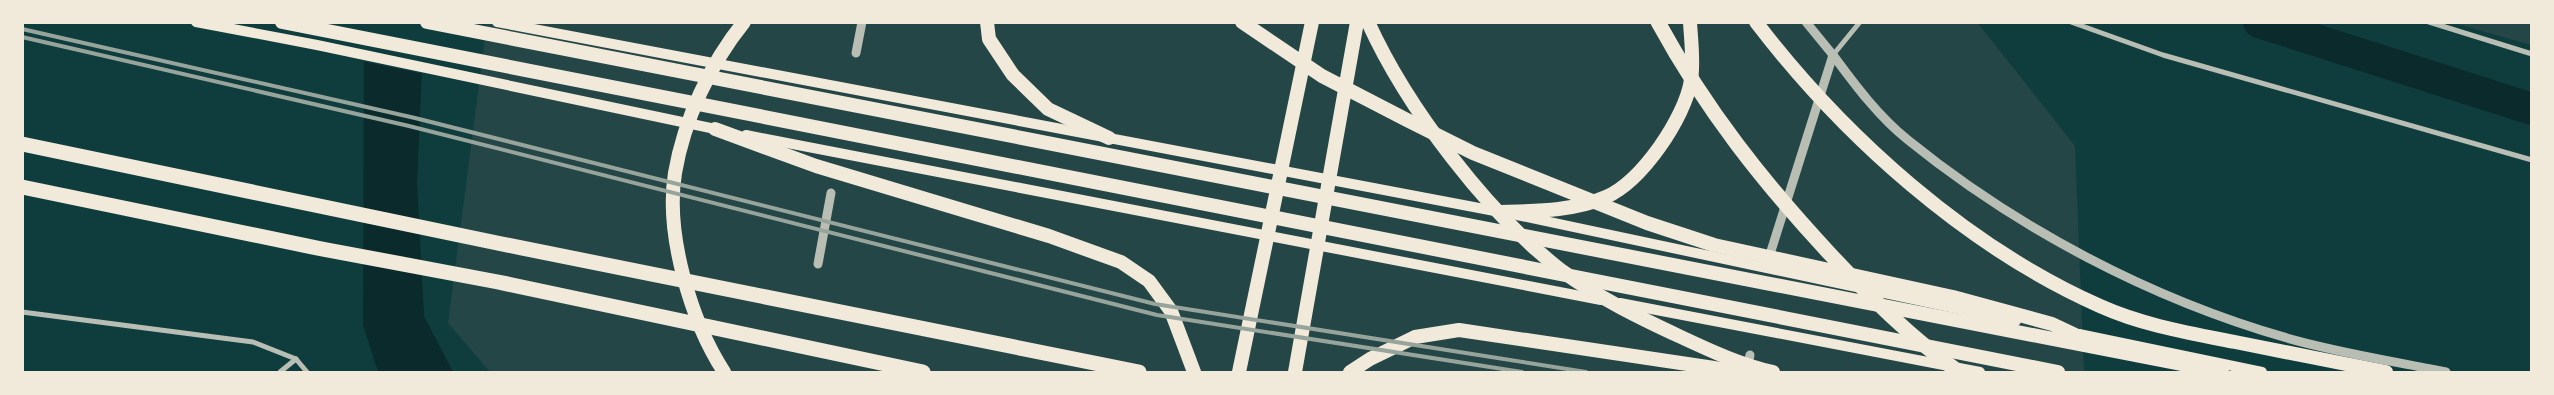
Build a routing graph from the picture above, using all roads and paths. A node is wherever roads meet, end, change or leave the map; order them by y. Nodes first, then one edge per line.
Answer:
1 (196, 22) edge
2 (282, 22) edge
3 (427, 22) edge
4 (497, 22) edge
5 (744, 22) edge
6 (862, 22) edge
7 (987, 22) edge
8 (1242, 22) edge
9 (1312, 22) edge
10 (1658, 22) edge
11 (1690, 22) edge
12 (1756, 22) edge
13 (1806, 22) edge
14 (1860, 22) edge
15 (2071, 22) edge
16 (2429, 22) edge
17 (1360, 24) edge
18 (856, 53) dead end
19 (2532, 54) edge
20 (1833, 55) junction
21 (715, 129) junction
22 (1109, 138) junction
23 (22, 144) edge
24 (2532, 160) edge
25 (22, 187) edge
26 (831, 193) dead end
27 (1501, 212) junction
28 (1771, 251) dead end
29 (818, 264) dead end
30 (22, 312) edge
31 (2104, 349) junction
32 (1750, 355) dead end
33 (296, 359) junction
34 (280, 372) edge
35 (307, 372) edge
36 (724, 372) edge
37 (923, 372) edge
38 (1138, 372) edge
39 (1194, 372) edge
40 (1239, 372) edge
41 (1296, 372) edge
42 (1350, 372) edge
43 (1741, 372) edge
44 (1746, 372) edge
45 (1773, 372) edge
46 (1959, 372) edge
47 (1980, 372) edge
48 (2058, 372) edge
49 (2222, 372) edge
50 (2262, 372) edge
51 (2386, 372) edge
52 (2446, 372) edge

1 - 21 main road
2 - 48 highway
3 - 31 highway
4 - 22 main road
5 - 36 highway
6 - 18 street
7 - 22 highway
8 - 31 highway
9 - 40 highway
10 - 46 highway
11 - 27 highway
12 - 51 highway
13 - 20 street
14 - 20 street
15 - 24 street
16 - 19 street
17 - 41 highway
17 - 45 highway
20 - 28 street
20 - 52 street
21 - 39 highway
21 - 47 main road
22 - 27 main road
23 - 38 highway
25 - 37 highway
26 - 29 street
27 - 50 main road
30 - 33 street
31 - 49 highway
32 - 44 street
33 - 34 street
33 - 35 street
42 - 43 highway

